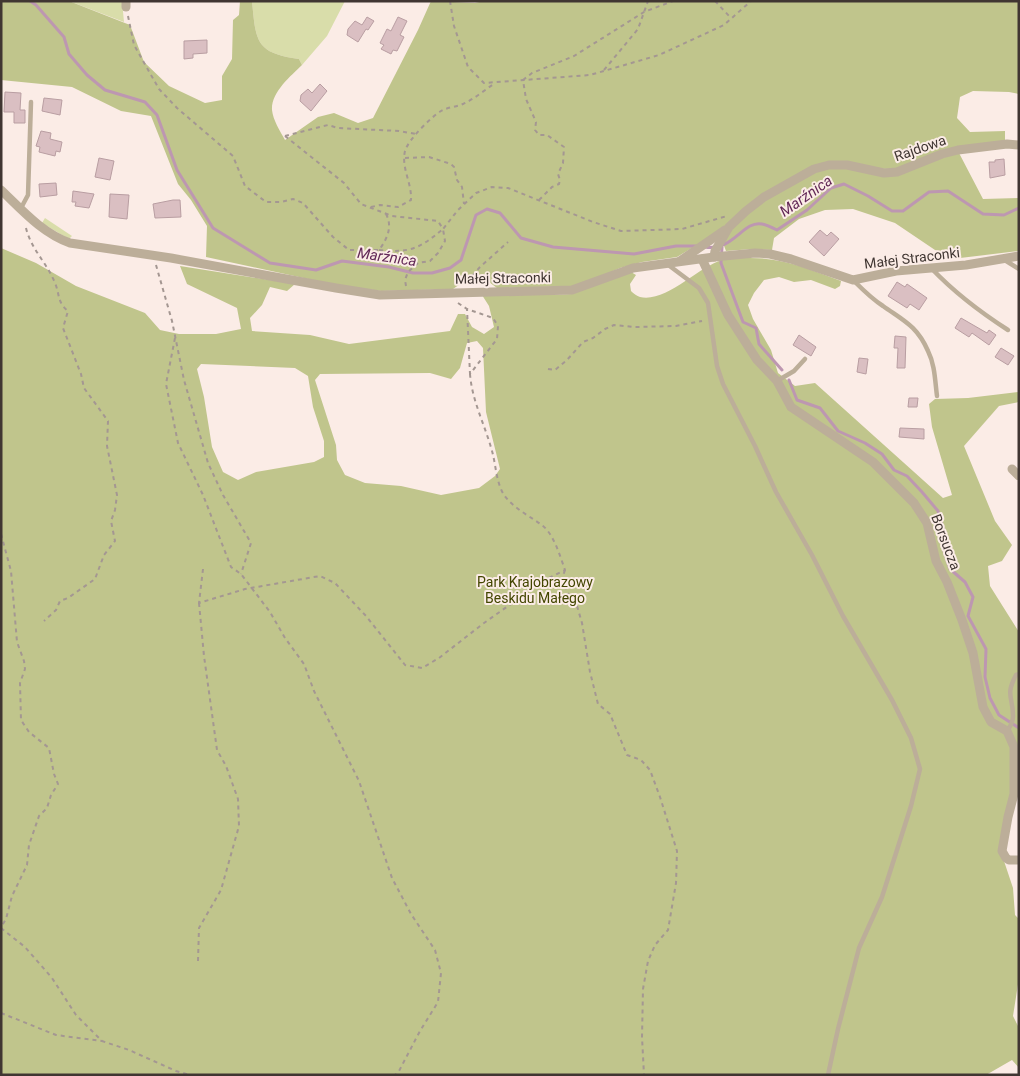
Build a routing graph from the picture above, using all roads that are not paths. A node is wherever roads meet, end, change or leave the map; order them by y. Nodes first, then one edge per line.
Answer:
1 (31, 102) dead end
2 (1019, 145) edge
3 (1, 190) edge
4 (20, 208) junction
5 (727, 231) junction
6 (714, 254) junction
7 (1019, 256) edge
8 (1002, 258) junction
9 (702, 259) junction
10 (680, 261) junction
11 (666, 263) junction
12 (931, 268) junction
13 (1019, 269) edge
14 (854, 280) junction
15 (1008, 330) dead end
16 (805, 359) dead end
17 (777, 381) junction
18 (937, 396) dead end
19 (1019, 674) edge
20 (1009, 728) junction
21 (1019, 860) edge
22 (828, 1075) edge

1 - 4 lane
2 - 5 street, Rajdowa
3 - 4 street, Małej Straconki
4 - 11 street, Małej Straconki
5 - 6 street, Rajdowa
5 - 10 street, Rajdowa
6 - 9 street, Małej Straconki
6 - 14 street, Małej Straconki
7 - 8 street, Małej Straconki
8 - 12 street, Małej Straconki
8 - 13 lane
9 - 10 street, Małej Straconki
9 - 17 street, Borsucza
10 - 11 street, Małej Straconki
11 - 22 lane
12 - 14 street, Małej Straconki
12 - 15 lane
14 - 18 lane
16 - 17 lane
17 - 20 street, Borsucza
19 - 20 lane
20 - 21 street

